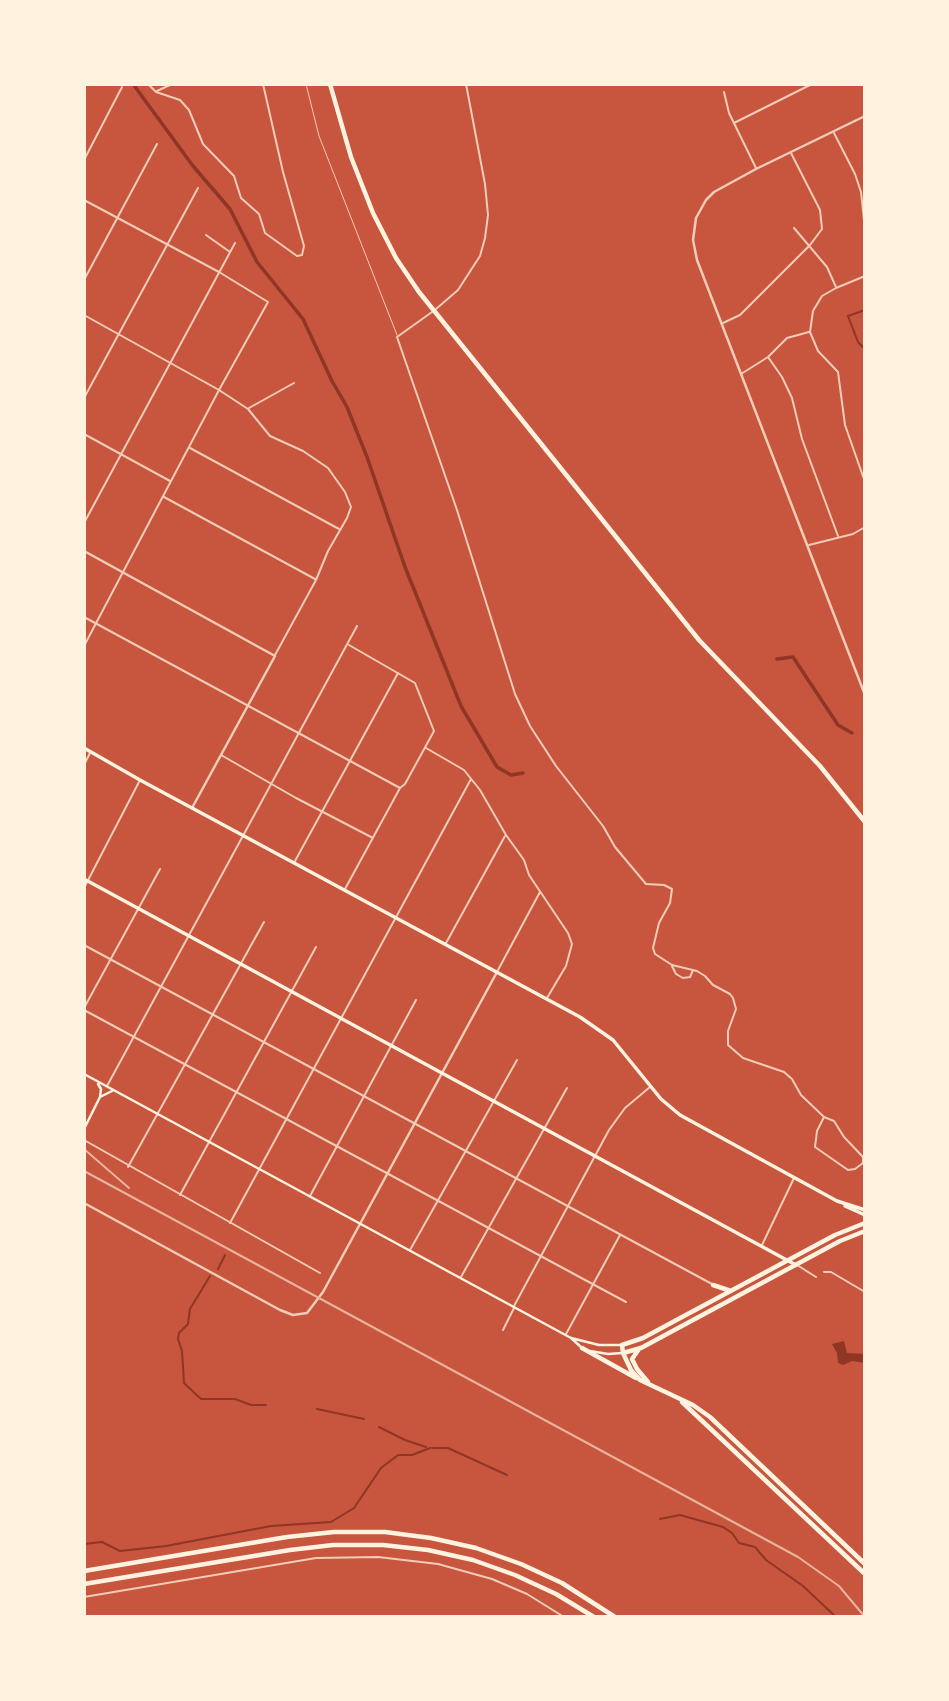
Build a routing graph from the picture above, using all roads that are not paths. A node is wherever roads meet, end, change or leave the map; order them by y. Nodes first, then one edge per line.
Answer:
1 (148, 84) edge
2 (172, 84) edge
3 (263, 84) edge
4 (306, 84) edge
5 (330, 84) edge
6 (466, 84) edge
7 (812, 84) edge
8 (122, 87) dead end
9 (156, 92) junction
10 (724, 92) dead end
11 (865, 116) edge
12 (734, 123) junction
13 (834, 132) junction
14 (157, 144) dead end
15 (791, 153) junction
16 (84, 159) edge
17 (756, 169) junction
18 (198, 188) dead end
19 (84, 200) edge
20 (118, 219) junction
21 (794, 229) dead end
22 (865, 230) edge
23 (206, 235) dead end
24 (235, 243) dead end
25 (169, 245) junction
26 (810, 245) junction
27 (230, 252) junction
28 (219, 272) junction
29 (865, 276) edge
30 (84, 280) edge
31 (836, 288) junction
32 (434, 310) junction
33 (84, 315) edge
34 (722, 324) junction
35 (810, 332) junction
36 (120, 335) junction
37 (397, 337) junction
38 (768, 357) junction
39 (169, 364) junction
40 (741, 374) junction
41 (294, 383) dead end
42 (219, 390) junction
43 (84, 398) edge
44 (248, 409) junction
45 (84, 434) edge
46 (189, 447) junction
47 (121, 454) junction
48 (171, 481) junction
49 (865, 482) edge
50 (164, 497) junction
51 (84, 523) edge
52 (865, 527) edge
53 (340, 529) junction
54 (838, 536) junction
55 (808, 545) junction
56 (84, 551) edge
57 (123, 572) junction
58 (316, 580) junction
59 (84, 618) edge
60 (96, 624) junction
61 (357, 626) dead end
62 (347, 644) junction
63 (84, 646) edge
64 (275, 656) junction
65 (398, 673) junction
66 (865, 695) edge
67 (249, 706) junction
68 (298, 734) junction
69 (426, 747) junction
70 (84, 748) edge
71 (91, 752) junction
72 (221, 755) junction
73 (350, 762) junction
74 (84, 765) edge
75 (471, 779) junction
76 (140, 780) junction
77 (271, 783) junction
78 (400, 788) junction
79 (192, 808) junction
80 (322, 812) junction
81 (865, 822) edge
82 (243, 835) junction
83 (506, 835) junction
84 (373, 839) junction
85 (295, 862) junction
86 (160, 869) dead end
87 (86, 880) edge
88 (84, 888) edge
89 (345, 890) junction
90 (540, 891) junction
91 (138, 908) junction
92 (395, 917) junction
93 (264, 922) dead end
94 (189, 936) junction
95 (446, 943) junction
96 (84, 945) edge
97 (316, 947) dead end
98 (111, 959) junction
99 (240, 963) junction
100 (672, 965) junction
101 (693, 970) junction
102 (496, 972) junction
103 (160, 987) junction
104 (290, 990) junction
105 (547, 999) junction
106 (416, 1000) dead end
107 (84, 1010) edge
108 (212, 1015) junction
109 (341, 1018) junction
110 (134, 1037) junction
111 (263, 1042) junction
112 (391, 1045) junction
113 (517, 1060) dead end
114 (184, 1065) junction
115 (314, 1069) junction
116 (442, 1073) junction
117 (84, 1074) edge
118 (96, 1081) junction
119 (106, 1087) junction
120 (650, 1087) junction
121 (567, 1088) dead end
122 (113, 1090) junction
123 (235, 1093) junction
124 (365, 1096) junction
125 (100, 1097) junction
126 (494, 1102) junction
127 (158, 1114) junction
128 (824, 1117) junction
129 (287, 1119) junction
130 (415, 1124) junction
131 (544, 1127) junction
132 (84, 1129) edge
133 (84, 1140) edge
134 (208, 1142) junction
135 (337, 1147) junction
136 (465, 1152) junction
137 (594, 1156) junction
138 (128, 1167) junction
139 (259, 1169) junction
140 (387, 1173) junction
141 (794, 1178) junction
142 (516, 1179) junction
143 (180, 1195) junction
144 (310, 1197) junction
145 (437, 1200) junction
146 (837, 1201) junction
147 (84, 1203) edge
148 (567, 1206) junction
149 (865, 1210) edge
150 (865, 1215) edge
151 (230, 1223) junction
152 (865, 1223) edge
153 (360, 1224) junction
154 (488, 1229) junction
155 (865, 1232) edge
156 (620, 1235) junction
157 (761, 1246) junction
158 (410, 1251) junction
159 (540, 1256) junction
160 (788, 1260) junction
161 (796, 1265) junction
162 (824, 1272) dead end
163 (320, 1273) dead end
164 (816, 1277) dead end
165 (461, 1278) junction
166 (594, 1285) junction
167 (713, 1285) junction
168 (731, 1291) junction
169 (865, 1292) edge
170 (713, 1300) junction
171 (626, 1302) dead end
172 (514, 1307) junction
173 (503, 1330) dead end
174 (565, 1335) junction
175 (571, 1338) junction
176 (622, 1345) junction
177 (582, 1348) junction
178 (641, 1348) junction
179 (623, 1353) junction
180 (640, 1380) junction
181 (649, 1382) junction
182 (673, 1395) junction
183 (865, 1564) edge
184 (84, 1571) edge
185 (865, 1574) edge
186 (84, 1584) edge
187 (84, 1597) edge
188 (564, 1617) edge
189 (594, 1617) edge
190 (615, 1617) edge

1 - 9 street
2 - 9 street
3 - 9 street
4 - 37 lane
5 - 32 highway
6 - 32 street
7 - 12 street
8 - 16 street
10 - 12 street
11 - 13 street
12 - 17 street
13 - 15 street
13 - 22 street
14 - 20 street
15 - 17 street
15 - 26 street
17 - 34 street
18 - 25 street
19 - 20 street
20 - 25 street
20 - 30 street
21 - 26 street
23 - 27 street
24 - 27 street
25 - 28 street
25 - 36 street
26 - 31 street
26 - 34 street
27 - 28 street
28 - 39 street
28 - 42 street
29 - 31 street
31 - 35 street
32 - 37 street
32 - 81 highway
33 - 36 street
34 - 40 street
35 - 38 street
35 - 49 street
36 - 39 street
36 - 43 street
37 - 100 street
38 - 40 street
38 - 54 street
39 - 42 street
39 - 47 street
40 - 55 street
41 - 44 street
42 - 44 street
42 - 46 street
44 - 53 street
45 - 47 street
46 - 48 street
46 - 53 street
47 - 48 street
47 - 51 street
48 - 50 street
50 - 57 street
50 - 58 street
52 - 54 street
53 - 58 street
54 - 55 street
55 - 66 street
56 - 57 street
57 - 60 street
57 - 64 street
58 - 64 street
59 - 60 street
60 - 63 street
60 - 67 street
61 - 62 street
62 - 65 street
62 - 68 street
64 - 67 street
65 - 69 street
65 - 73 street
67 - 68 street
67 - 72 street
68 - 73 street
68 - 77 street
69 - 75 street
69 - 78 street
70 - 71 main road
71 - 74 street
71 - 76 main road
72 - 77 street
72 - 79 street
73 - 78 street
73 - 80 street
75 - 83 street
75 - 92 street
76 - 79 main road
76 - 87 street
77 - 80 street
77 - 82 street
78 - 84 street
79 - 82 main road
80 - 84 street
80 - 85 street
82 - 85 main road
82 - 94 street
83 - 90 street
83 - 95 street
84 - 89 street
85 - 89 main road
86 - 91 street
87 - 88 street
87 - 91 main road
89 - 92 main road
90 - 102 street
90 - 105 street
91 - 94 main road
91 - 98 street
92 - 95 main road
92 - 109 street
93 - 99 street
94 - 99 main road
94 - 103 street
95 - 102 main road
96 - 98 street
97 - 104 street
98 - 103 street
98 - 107 street
99 - 104 main road
99 - 108 street
100 - 101 street
100 - 101 street
101 - 128 street
102 - 105 main road
102 - 116 street
103 - 108 street
103 - 110 street
104 - 109 main road
104 - 111 street
105 - 120 main road
106 - 112 street
107 - 110 street
108 - 111 street
108 - 114 street
109 - 112 main road
109 - 115 street
110 - 114 street
110 - 119 street
111 - 115 street
111 - 123 street
112 - 116 main road
112 - 124 street
113 - 126 street
114 - 123 street
114 - 127 street
115 - 124 street
115 - 129 street
116 - 126 main road
116 - 130 street
117 - 118 main road
118 - 119 main road
118 - 125 main road
119 - 122 main road
120 - 137 street
120 - 141 main road
121 - 131 street
122 - 125 main road
122 - 127 main road
123 - 129 street
123 - 134 street
124 - 130 street
124 - 135 street
125 - 132 main road
126 - 131 main road
126 - 136 street
127 - 134 main road
127 - 138 street
128 - 128 street
129 - 135 street
129 - 139 street
130 - 136 street
130 - 140 street
131 - 137 main road
131 - 142 street
133 - 138 street
134 - 139 main road
134 - 143 street
135 - 140 street
135 - 144 street
136 - 142 street
136 - 145 street
137 - 148 street
137 - 157 main road
138 - 143 street
139 - 144 main road
139 - 151 street
140 - 145 street
140 - 153 street
141 - 146 main road
141 - 157 street
142 - 148 street
142 - 154 street
143 - 151 street
144 - 153 main road
145 - 154 street
145 - 158 street
146 - 149 main road
146 - 150 main road
147 - 153 street
148 - 156 street
148 - 159 street
151 - 163 street
152 - 160 highway
153 - 158 main road
154 - 159 street
154 - 165 street
155 - 161 highway
156 - 166 street
156 - 167 street
157 - 160 main road
158 - 165 main road
159 - 166 street
159 - 172 street
160 - 161 main road
160 - 168 highway
161 - 164 street
161 - 178 highway
162 - 169 street
165 - 172 main road
166 - 171 street
166 - 174 street
167 - 168 highway
167 - 170 highway
168 - 170 highway
170 - 176 highway
172 - 173 street
172 - 174 main road
174 - 175 main road
175 - 176 main road
175 - 177 main road
176 - 179 highway
177 - 179 main road
177 - 180 highway
178 - 179 highway
178 - 181 highway
179 - 180 highway
180 - 181 highway
181 - 182 highway
182 - 183 highway
182 - 185 highway
184 - 190 highway
186 - 189 highway
187 - 188 street

